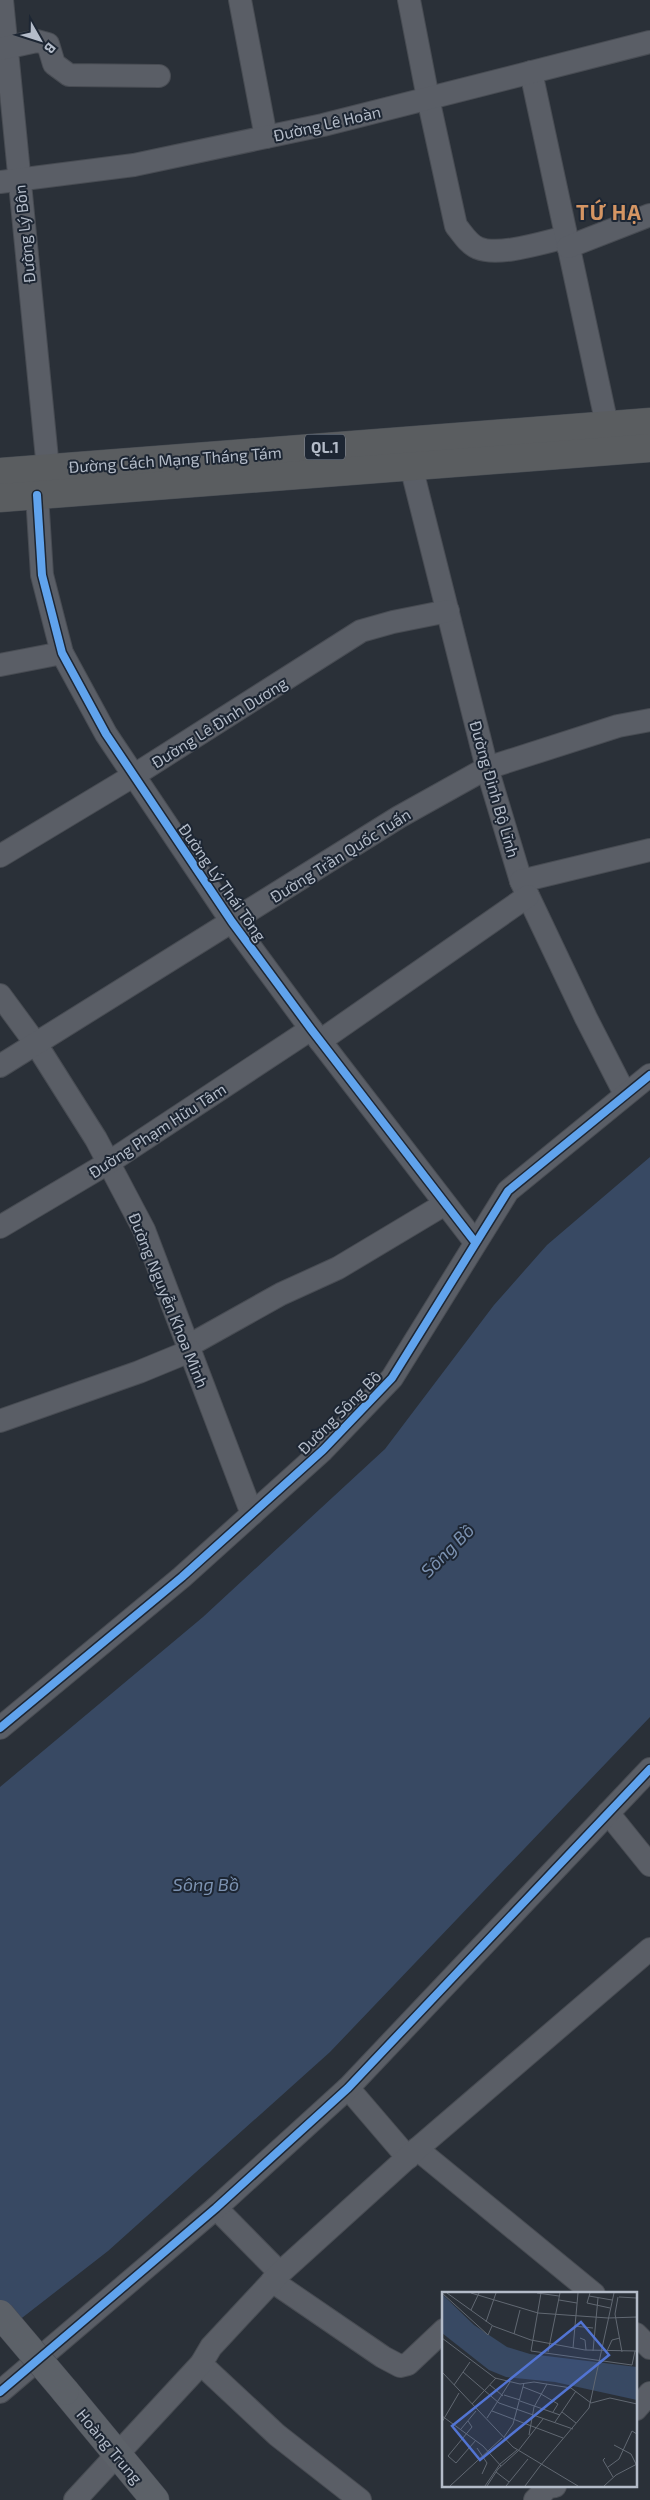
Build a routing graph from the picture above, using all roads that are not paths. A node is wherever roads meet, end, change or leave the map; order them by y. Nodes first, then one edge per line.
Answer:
1 (2, 0) edge
2 (240, 0) edge
3 (409, 0) edge
4 (650, 42) edge
5 (3, 49) edge
6 (531, 72) junction
7 (158, 76) dead end
8 (428, 98) junction
9 (266, 137) junction
10 (9, 181) edge
11 (650, 215) edge
12 (567, 242) junction
13 (650, 422) edge
14 (607, 425) junction
15 (650, 448) edge
16 (411, 466) junction
17 (48, 469) junction
18 (0, 472) edge
19 (37, 495) junction
20 (0, 498) edge
21 (448, 612) junction
22 (62, 653) junction
23 (0, 665) edge
24 (650, 720) edge
25 (487, 768) junction
26 (133, 776) junction
27 (650, 850) edge
28 (0, 856) edge
29 (524, 888) junction
30 (232, 922) junction
31 (0, 995) edge
32 (316, 1035) junction
33 (36, 1044) junction
34 (0, 1066) edge
35 (650, 1075) edge
36 (625, 1094) junction
37 (108, 1163) junction
38 (445, 1204) junction
39 (0, 1227) edge
40 (475, 1242) junction
41 (189, 1349) junction
42 (0, 1421) edge
43 (252, 1514) junction
44 (0, 1728) edge
45 (650, 1769) edge
46 (608, 1813) junction
47 (650, 1865) edge
48 (650, 1949) edge
49 (348, 2088) junction
50 (412, 2154) junction
51 (216, 2208) junction
52 (276, 2277) junction
53 (591, 2292) edge
54 (0, 2314) edge
55 (442, 2332) edge
56 (638, 2336) edge
57 (650, 2348) edge
58 (202, 2364) junction
59 (0, 2392) edge
60 (650, 2393) edge
61 (638, 2407) edge
62 (117, 2455) junction
63 (547, 2488) edge
64 (75, 2500) edge
65 (155, 2500) edge
66 (360, 2500) edge
67 (535, 2500) edge

1 - 5 street, Đường Lý Bôn
2 - 9 street
3 - 8 street
4 - 6 street, Đường Lê Hoàn
5 - 7 street
5 - 10 street, Đường Lý Bôn
6 - 8 street, Đường Lê Hoàn
6 - 12 street
8 - 9 street, Đường Lê Hoàn
8 - 12 street
9 - 10 street, Đường Lê Hoàn
10 - 17 street, Đường Lý Bôn
11 - 12 street
12 - 14 street
13 - 14 highway, Đường Cách Mạng Tháng Tám / QL.1
14 - 17 highway, Đường Cách Mạng Tháng Tám / QL.1
15 - 16 highway, Đường Cách Mạng Tháng Tám / QL.1
16 - 19 highway, Đường Cách Mạng Tháng Tám / QL.1
16 - 21 street, Đường Đinh Bộ Lĩnh
17 - 18 highway, Đường Cách Mạng Tháng Tám / QL.1
19 - 20 highway, Đường Cách Mạng Tháng Tám / QL.1
19 - 22 street, Đường Lý Thái Tông
21 - 25 street, Đường Đinh Bộ Lĩnh
21 - 26 street, Đường Lê Đình Dương
22 - 23 street
22 - 26 street, Đường Lý Thái Tông
24 - 25 street, Đường Trần Quốc Tuấn
25 - 29 street, Đường Đinh Bộ Lĩnh
25 - 30 street, Đường Trần Quốc Tuấn
26 - 28 street, Đường Lê Đình Dương
26 - 30 street, Đường Lý Thái Tông
27 - 29 street
29 - 32 street, Đường Phạm Hữu Tâm
29 - 36 street, Đường Đinh Bộ Lĩnh
30 - 32 street, Đường Lý Thái Tông
30 - 33 street, Đường Trần Quốc Tuấn
31 - 33 street, Đường Nguyễn Khoa Minh
32 - 37 street, Đường Phạm Hữu Tâm
32 - 38 street, Đường Lý Thái Tông
33 - 34 street, Đường Trần Quốc Tuấn
33 - 37 street, Đường Nguyễn Khoa Minh
35 - 36 street, Đường Sông Bồ
36 - 40 street, Đường Sông Bồ
37 - 39 street, Đường Phạm Hữu Tâm
37 - 41 street, Đường Nguyễn Khoa Minh
38 - 40 street, Đường Lý Thái Tông
38 - 41 street
40 - 43 street, Đường Sông Bồ
41 - 42 street
41 - 43 street, Đường Nguyễn Khoa Minh
43 - 44 street, Đường Sông Bồ
45 - 46 street
46 - 47 street
46 - 49 street
48 - 50 street
49 - 50 street
49 - 51 street
50 - 52 street
50 - 53 street
51 - 52 street
51 - 59 street
52 - 55 street
52 - 58 street
54 - 62 main road, Hoàng Trung, bridge
56 - 57 street
58 - 62 street
58 - 66 street
60 - 61 street
62 - 64 street
62 - 65 main road, Hoàng Trung
63 - 67 street

